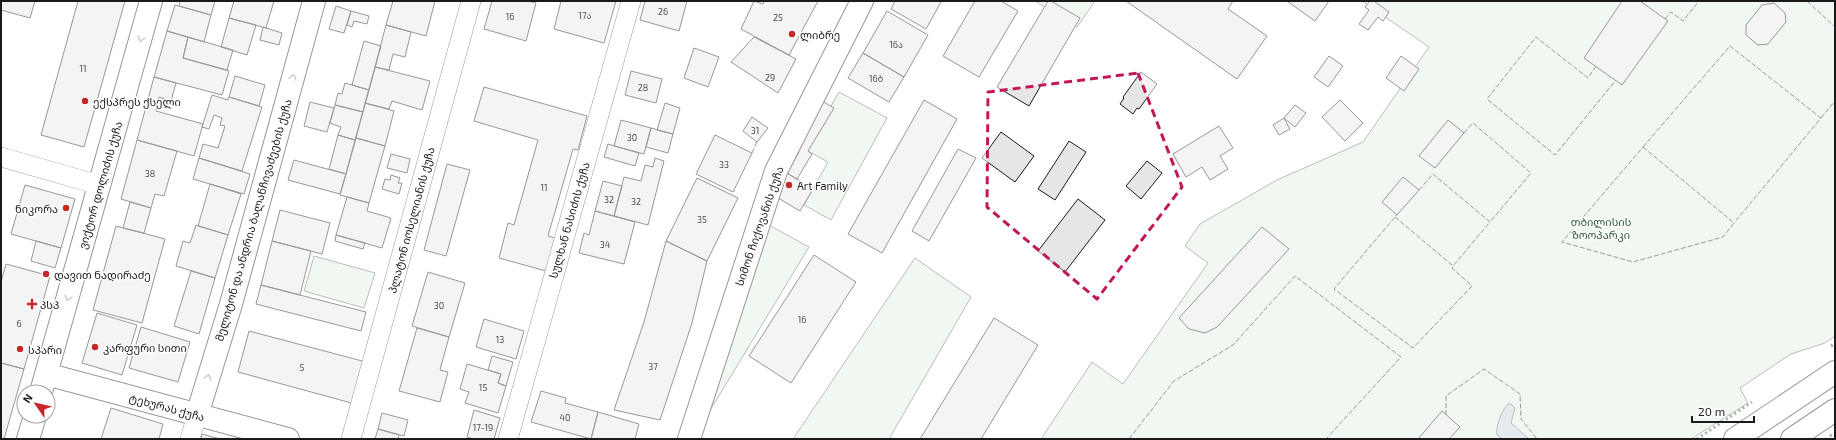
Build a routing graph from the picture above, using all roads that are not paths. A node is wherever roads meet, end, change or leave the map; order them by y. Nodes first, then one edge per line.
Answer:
1 (151, 1) edge
2 (314, 1) edge
3 (471, 1) edge
4 (631, 1) edge
5 (862, 1) edge
6 (1, 156) edge
7 (99, 185) junction
8 (1835, 372) edge
9 (44, 383) edge
10 (1835, 410) edge
11 (197, 414) junction
12 (33, 424) edge
13 (28, 439) edge
14 (190, 439) edge
15 (288, 439) edge
16 (351, 439) edge
17 (508, 439) edge
18 (689, 439) edge
19 (1735, 439) edge
20 (1792, 439) edge

1 -> 7 street, ვიქტორ დოლიძის ქუჩა
11 -> 2 street, მელიტონ და ანდრია ბალანჩივაძეების ქუჩა
3 - 16 street, პლატონ იოსელიანის ქუჩა
4 - 17 street, სულხან ნასიძის ქუჩა
5 - 18 street, სიმონ ჩიქოვანის ქუჩა
6 - 7 street
7 -> 9 street, ვიქტორ დოლიძის ქუჩა
8 - 19 street
9 - 11 street, ტეხურას ქუჩა
10 - 20 street
11 - 14 street, მელიტონ და ანდრია ბალანჩივაძეების ქუჩა
11 - 15 street, ტეხურას ქუჩა
12 - 13 street

